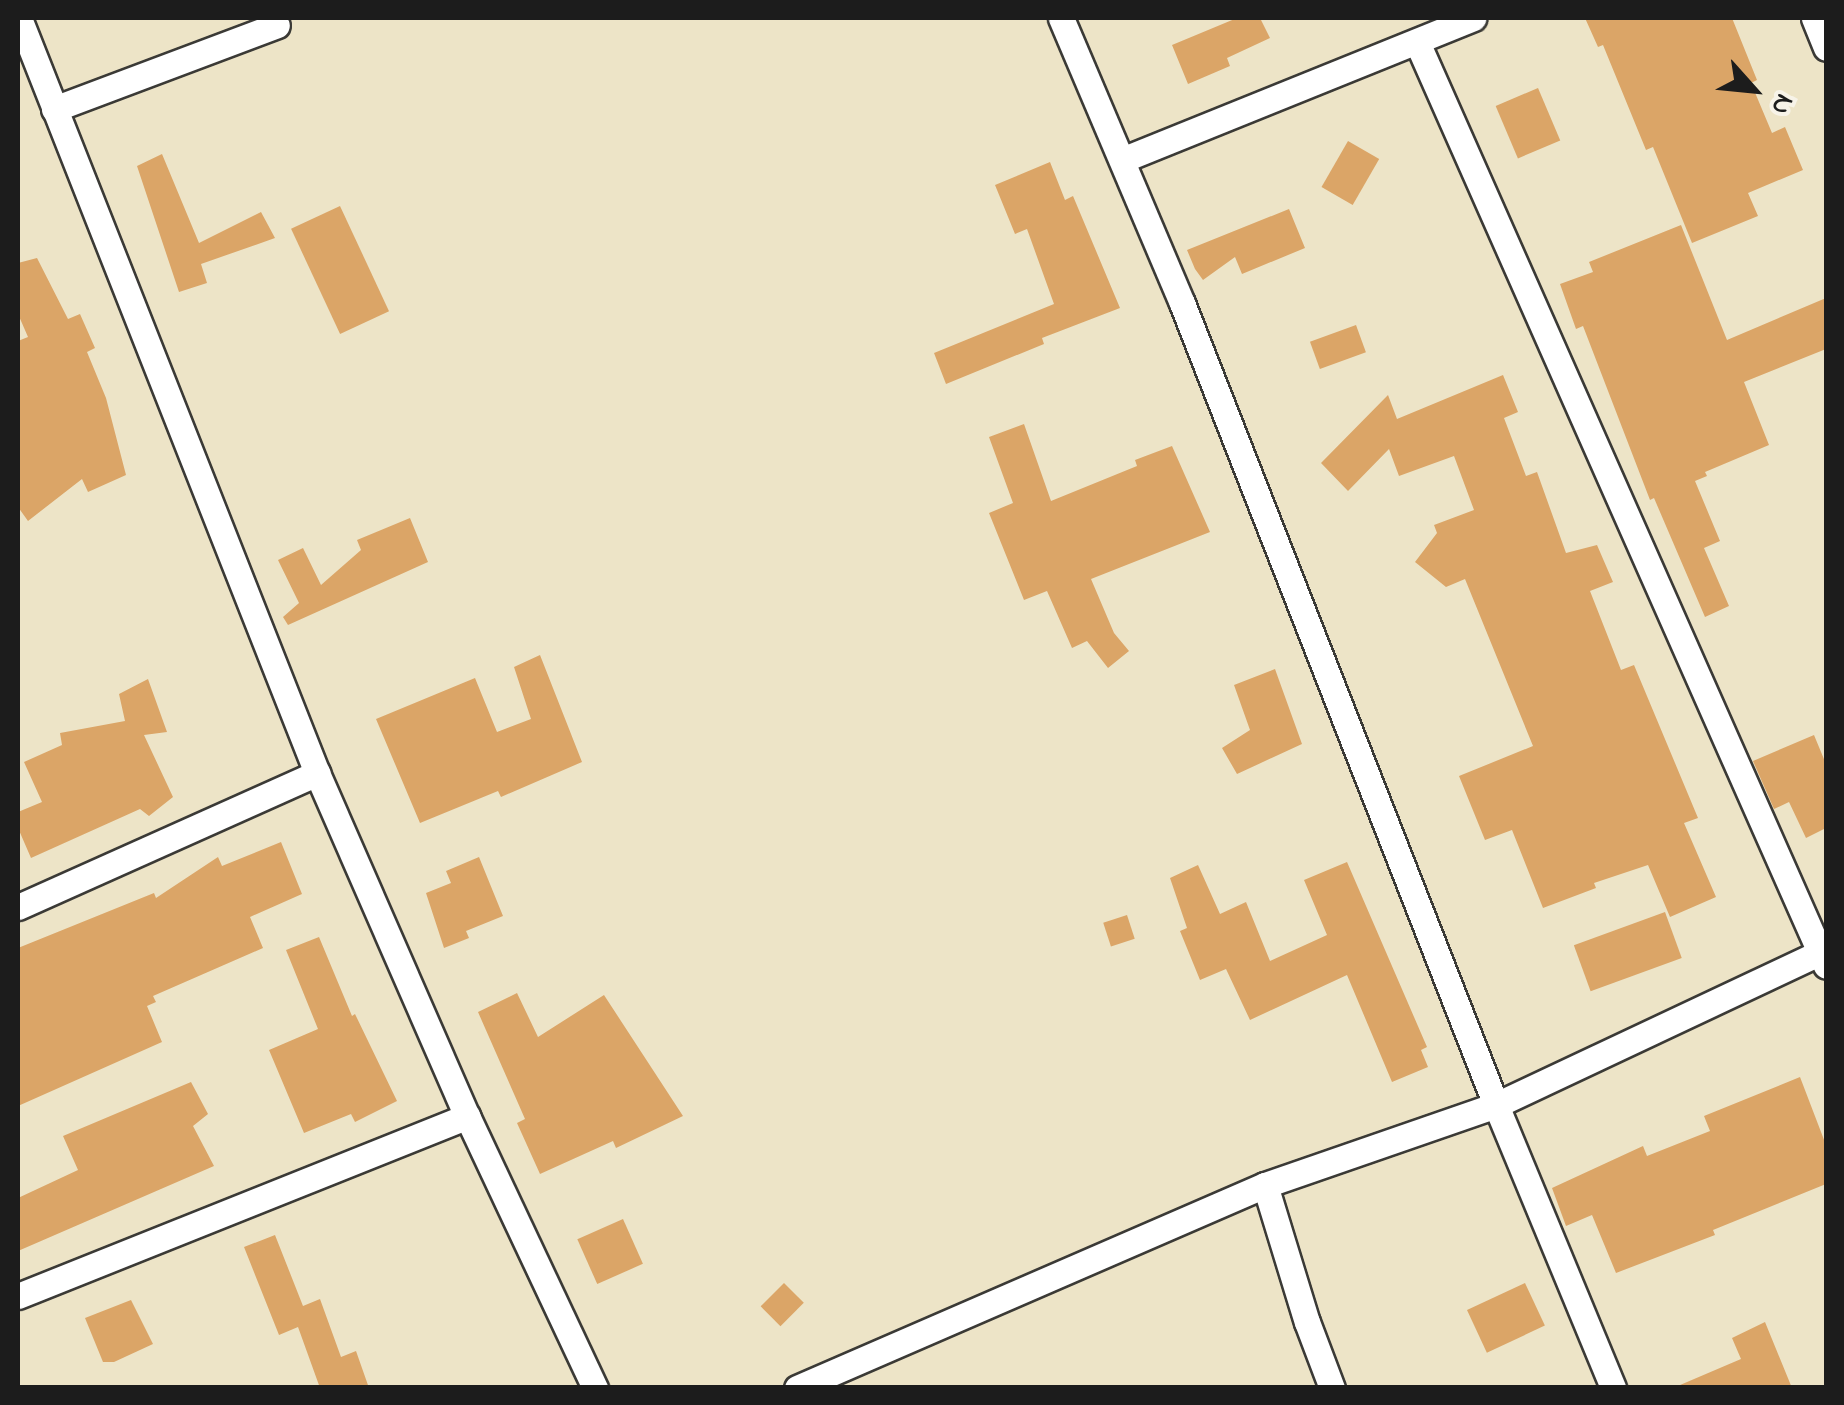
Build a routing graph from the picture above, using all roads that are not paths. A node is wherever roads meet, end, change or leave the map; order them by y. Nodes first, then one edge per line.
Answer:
1 (19, 18) edge
2 (1062, 18) edge
3 (1473, 18) edge
4 (1814, 18) edge
5 (276, 25) dead end
6 (1417, 42) junction
7 (1826, 48) edge
8 (24, 51) edge
9 (54, 109) junction
10 (1122, 160) junction
11 (317, 773) junction
12 (18, 908) edge
13 (1825, 956) edge
14 (1496, 1105) junction
15 (467, 1116) junction
16 (1265, 1185) junction
17 (18, 1296) edge
18 (595, 1388) edge
19 (797, 1388) edge
20 (1332, 1388) edge
21 (1613, 1388) edge

1 - 8 street
2 - 10 street
3 - 6 street
4 - 7 street
5 - 9 street
6 - 10 street
6 - 13 street
8 - 9 street
9 - 11 street
10 - 14 street
11 - 12 street
11 - 15 street
13 - 14 street
14 - 16 street
14 - 21 street
15 - 17 street
15 - 18 street
16 - 19 street
16 - 20 street

